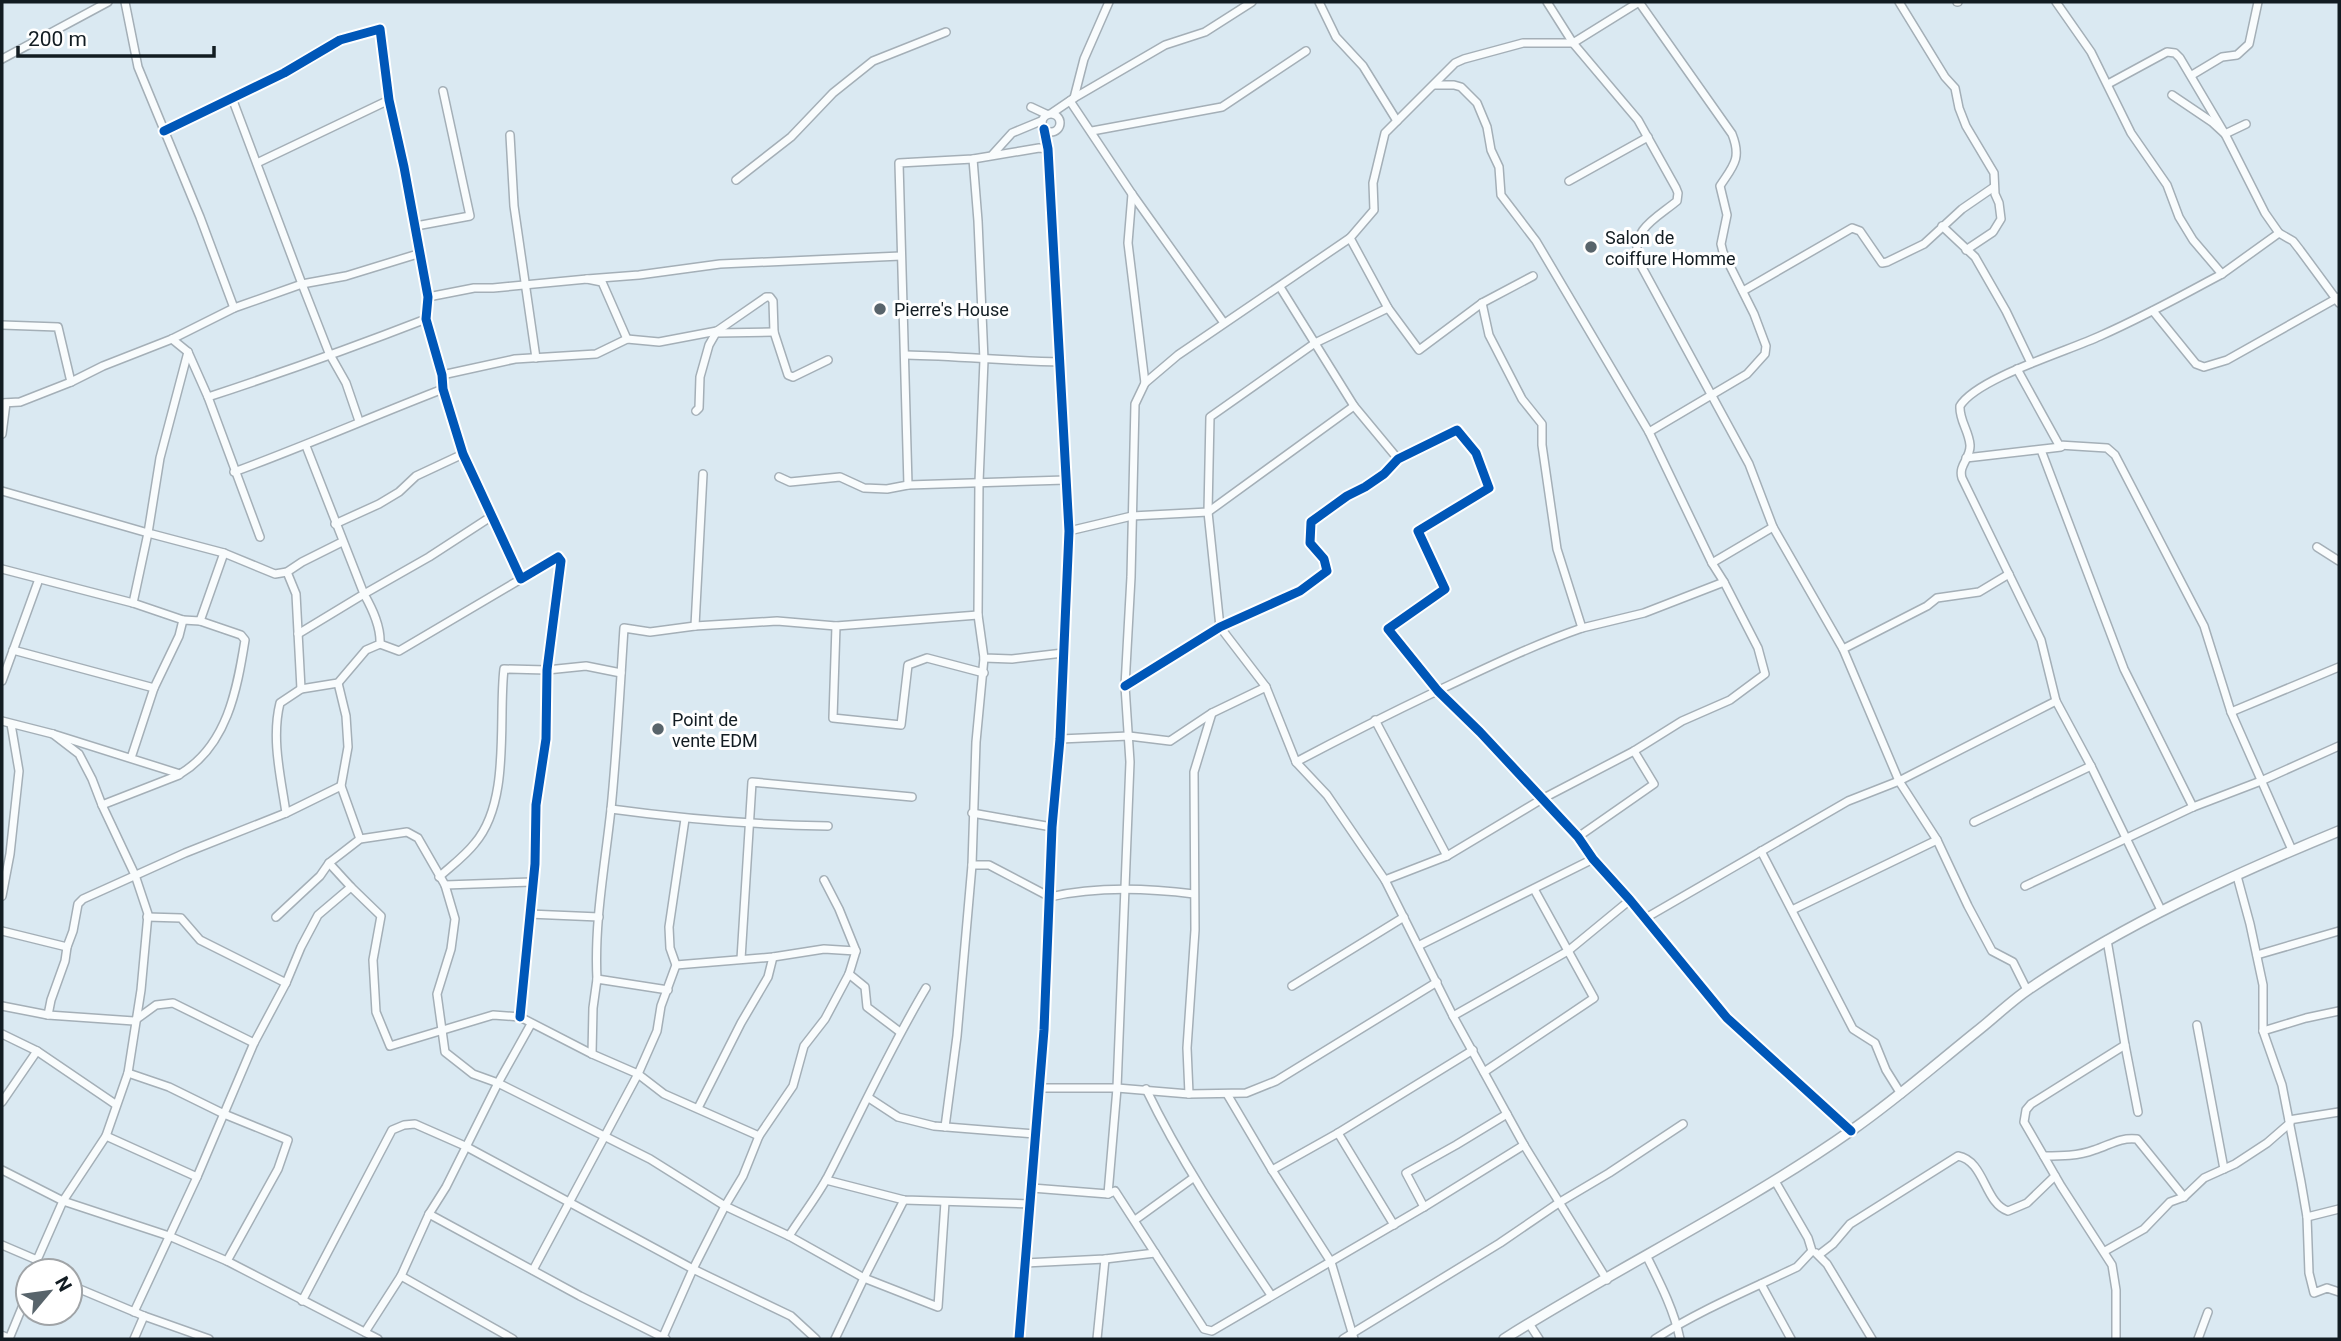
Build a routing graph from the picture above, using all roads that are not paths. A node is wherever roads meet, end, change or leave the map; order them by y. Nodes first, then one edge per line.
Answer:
1 (125, 2) edge
2 (1109, 2) edge
3 (1252, 2) edge
4 (1319, 2) edge
5 (1547, 2) edge
6 (1639, 2) edge
7 (1899, 2) edge
8 (2056, 2) edge
9 (2258, 2) edge
10 (102, 3) edge
11 (946, 32) dead end
12 (1573, 43) junction
13 (1306, 51) dead end
14 (2, 59) edge
15 (2192, 75) junction
16 (2108, 84) junction
17 (1433, 85) junction
18 (443, 91) dead end
19 (2172, 95) dead end
20 (232, 98) junction
21 (389, 100) junction
22 (1070, 101) junction
23 (1031, 107) dead end
24 (1049, 119) junction
25 (1397, 121) junction
26 (2246, 124) dead end
27 (164, 131) junction
28 (1055, 131) junction
29 (1092, 131) junction
30 (2225, 134) junction
31 (510, 135) dead end
32 (1648, 137) junction
33 (1048, 149) junction
34 (992, 155) junction
35 (973, 159) junction
36 (257, 163) junction
37 (736, 180) dead end
38 (1569, 181) dead end
39 (1994, 187) junction
40 (1132, 194) junction
41 (416, 226) junction
42 (1942, 226) junction
43 (2279, 233) junction
44 (1350, 238) junction
45 (1966, 250) junction
46 (421, 253) junction
47 (901, 256) junction
48 (2222, 274) junction
49 (1533, 276) dead end
50 (587, 279) junction
51 (526, 284) junction
52 (302, 285) junction
53 (1280, 287) junction
54 (1743, 291) junction
55 (428, 297) junction
56 (2338, 299) edge
57 (1482, 303) junction
58 (234, 308) junction
59 (1388, 308) junction
60 (2153, 311) junction
61 (426, 319) junction
62 (1224, 323) junction
63 (2, 325) edge
64 (717, 332) junction
65 (774, 332) junction
66 (172, 339) junction
67 (627, 339) junction
68 (1315, 343) junction
69 (188, 352) junction
70 (330, 353) junction
71 (905, 355) junction
72 (536, 358) junction
73 (828, 360) dead end
74 (984, 360) junction
75 (1061, 362) junction
76 (2031, 363) junction
77 (2017, 369) junction
78 (442, 375) junction
79 (71, 382) junction
80 (1145, 383) junction
81 (443, 389) junction
82 (1713, 395) junction
83 (208, 397) junction
84 (4, 402) edge
85 (1353, 406) junction
86 (696, 411) dead end
87 (359, 421) junction
88 (1649, 432) junction
89 (2, 433) edge
90 (306, 446) junction
91 (2062, 447) junction
92 (2041, 450) junction
93 (463, 454) junction
94 (1966, 458) junction
95 (1398, 459) junction
96 (234, 471) junction
97 (703, 474) dead end
98 (779, 477) dead end
99 (1066, 480) junction
100 (979, 482) junction
101 (908, 485) junction
102 (2, 492) edge
103 (1208, 512) junction
104 (492, 516) junction
105 (1132, 516) junction
106 (335, 524) junction
107 (1773, 527) junction
108 (1069, 531) junction
109 (148, 533) junction
110 (260, 537) dead end
111 (342, 542) junction
112 (2317, 547) dead end
113 (224, 554) junction
114 (2339, 561) edge
115 (1712, 563) junction
116 (2, 569) edge
117 (287, 572) junction
118 (2009, 574) junction
119 (39, 579) junction
120 (521, 579) junction
121 (1724, 582) junction
122 (364, 594) junction
123 (133, 603) junction
124 (978, 615) junction
125 (183, 620) junction
126 (201, 621) junction
127 (695, 626) junction
128 (836, 626) junction
129 (1220, 627) junction
130 (1582, 628) junction
131 (298, 634) junction
132 (380, 644) junction
133 (1843, 649) junction
134 (13, 650) junction
135 (1063, 653) junction
136 (984, 658) junction
137 (2339, 667) edge
138 (547, 670) junction
139 (621, 673) junction
140 (984, 673) junction
141 (2, 681) edge
142 (338, 683) junction
143 (1125, 685) junction
144 (1266, 687) junction
145 (154, 688) junction
146 (300, 689) junction
147 (1438, 691) junction
148 (2056, 701) junction
149 (2231, 712) junction
150 (1212, 713) junction
151 (1375, 720) junction
152 (2, 721) edge
153 (11, 724) junction
154 (53, 734) junction
155 (1129, 736) junction
156 (1060, 739) junction
157 (2339, 746) edge
158 (1634, 751) junction
159 (131, 758) junction
160 (1296, 762) junction
161 (2091, 766) junction
162 (180, 774) junction
163 (2261, 780) junction
164 (1899, 781) junction
165 (341, 786) junction
166 (912, 797) dead end
167 (1542, 799) junction
168 (102, 805) junction
169 (2193, 807) junction
170 (611, 809) junction
171 (286, 813) junction
172 (972, 813) junction
173 (685, 819) junction
174 (1974, 822) dead end
175 (749, 825) junction
176 (828, 826) dead end
177 (1052, 827) junction
178 (2339, 831) edge
179 (1578, 837) junction
180 (2125, 838) junction
181 (360, 839) junction
182 (1937, 840) junction
183 (2292, 850) junction
184 (1761, 851) junction
185 (1447, 856) junction
186 (1593, 859) junction
187 (329, 863) junction
188 (972, 865) junction
189 (135, 874) junction
190 (2237, 876) junction
191 (439, 877) junction
192 (824, 880) dead end
193 (1385, 880) junction
194 (533, 882) junction
195 (445, 885) junction
196 (2025, 886) dead end
197 (351, 887) junction
198 (1125, 888) junction
199 (1534, 889) junction
200 (1194, 894) junction
201 (2, 896) edge
202 (1050, 897) junction
203 (1630, 900) junction
204 (1792, 910) junction
205 (2161, 910) junction
206 (529, 914) junction
207 (148, 917) junction
208 (276, 917) dead end
209 (599, 917) junction
210 (1404, 917) junction
211 (1644, 919) junction
212 (2, 931) edge
213 (2339, 931) edge
214 (2107, 940) junction
215 (1420, 945) junction
216 (66, 947) junction
217 (856, 951) junction
218 (1568, 951) junction
219 (2257, 955) junction
220 (773, 957) junction
221 (741, 959) junction
222 (676, 965) junction
223 (849, 974) junction
224 (597, 979) junction
225 (1437, 982) junction
226 (286, 983) junction
227 (1292, 986) dead end
228 (926, 988) dead end
229 (668, 990) junction
230 (2027, 990) junction
231 (2, 1006) edge
232 (2339, 1011) edge
233 (48, 1015) junction
234 (1453, 1016) junction
235 (520, 1017) junction
236 (134, 1021) junction
237 (531, 1024) junction
238 (2197, 1025) dead end
239 (443, 1031) junction
240 (2263, 1031) junction
241 (900, 1032) junction
242 (2, 1034) edge
243 (254, 1043) junction
244 (2125, 1045) junction
245 (1473, 1050) junction
246 (37, 1052) junction
247 (592, 1054) junction
248 (1484, 1072) junction
249 (128, 1073) junction
250 (638, 1074) junction
251 (498, 1083) junction
252 (1040, 1088) junction
253 (1117, 1088) junction
254 (1146, 1089) junction
255 (1189, 1094) junction
256 (1227, 1094) junction
257 (1901, 1094) junction
258 (869, 1098) junction
259 (2, 1102) edge
260 (115, 1104) junction
261 (698, 1108) junction
262 (2138, 1112) dead end
263 (2339, 1112) edge
264 (224, 1114) junction
265 (1507, 1114) junction
266 (2289, 1122) junction
267 (1683, 1124) dead end
268 (946, 1127) junction
269 (1851, 1131) junction
270 (1338, 1133) junction
271 (1035, 1134) junction
272 (106, 1136) junction
273 (606, 1136) junction
274 (759, 1136) junction
275 (1524, 1145) junction
276 (465, 1146) junction
277 (2043, 1156) junction
278 (2224, 1169) junction
279 (2, 1170) edge
280 (1272, 1170) junction
281 (2055, 1176) junction
282 (197, 1177) junction
283 (1193, 1178) junction
284 (826, 1180) junction
285 (1775, 1181) junction
286 (1032, 1188) junction
287 (1108, 1194) junction
288 (2184, 1197) junction
289 (904, 1200) junction
290 (63, 1201) junction
291 (945, 1202) junction
292 (1560, 1202) junction
293 (569, 1203) junction
294 (1031, 1204) junction
295 (725, 1206) junction
296 (1424, 1208) junction
297 (2339, 1209) edge
298 (429, 1214) junction
299 (2307, 1217) junction
300 (1135, 1220) junction
301 (1394, 1225) junction
302 (789, 1236) junction
303 (169, 1237) junction
304 (2, 1245) edge
305 (2105, 1251) junction
306 (1155, 1253) junction
307 (1816, 1253) junction
308 (30, 1257) edge
309 (38, 1257) edge
310 (1647, 1257) junction
311 (1105, 1259) junction
312 (227, 1261) junction
313 (1331, 1262) junction
314 (1026, 1263) junction
315 (693, 1269) junction
316 (533, 1270) junction
317 (401, 1276) junction
318 (864, 1278) junction
319 (1607, 1280) junction
320 (1761, 1284) junction
321 (84, 1291) edge
322 (2339, 1292) edge
323 (1271, 1295) junction
324 (302, 1301) junction
325 (135, 1312) junction
326 (2208, 1312) dead end
327 (144, 1316) junction
328 (1530, 1325) junction
329 (1677, 1325) junction
330 (365, 1332) junction
331 (1354, 1336) edge
332 (2, 1337) edge
333 (8, 1339) edge
334 (134, 1339) edge
335 (209, 1339) edge
336 (378, 1339) edge
337 (513, 1339) edge
338 (664, 1339) edge
339 (816, 1339) edge
340 (835, 1339) edge
341 (1019, 1339) edge
342 (1097, 1339) edge
343 (1343, 1339) edge
344 (1504, 1339) edge
345 (1539, 1339) edge
346 (1655, 1339) edge
347 (1680, 1339) edge
348 (1791, 1339) edge
349 (1872, 1339) edge
350 (2116, 1339) edge
351 (2197, 1339) edge

1 - 27 street
2 - 22 street
3 - 22 street
4 - 25 street
5 - 12 street
6 - 12 street
6 - 54 street
7 - 39 street
8 - 16 street
9 - 15 street
10 - 14 street
11 - 37 street
12 - 17 street
12 - 32 street
13 - 29 street
15 - 16 street
15 - 30 street
16 - 48 street
17 - 25 street
17 - 88 street
18 - 41 street
19 - 30 street
20 - 21 street
20 - 27 street
20 - 36 street
21 - 36 street
21 - 41 street
22 - 24 street
22 - 29 street
23 - 24 street
24 - 28 street
24 - 28 street
24 - 33 street
24 - 34 street
25 - 44 street
26 - 30 street
27 - 58 street
28 - 33 street
29 - 40 street
30 - 43 street
31 - 51 street
32 - 38 street
32 - 82 street
33 - 34 street
33 - 75 street
34 - 35 street
35 - 47 street
35 - 74 street
36 - 52 street
39 - 42 street
39 - 45 street
40 - 62 street
40 - 80 street
41 - 46 street
42 - 45 street
42 - 54 street
43 - 48 street
43 - 56 street
44 - 53 street
44 - 59 street
45 - 76 street
46 - 52 street
46 - 55 street
47 - 50 street
47 - 71 street
48 - 60 street
49 - 57 street
50 - 51 street
50 - 67 street
51 - 55 street
51 - 72 street
52 - 58 street
52 - 70 street
53 - 62 street
53 - 68 street
54 - 82 street
55 - 61 street
56 - 60 street
57 - 59 street
57 - 130 street
58 - 66 street
59 - 68 street
60 - 76 street
61 - 70 street
61 - 78 street
62 - 80 street
63 - 79 street
64 - 65 street
64 - 65 street
64 - 67 street
64 - 86 street
65 - 73 street
66 - 69 street
66 - 79 street
67 - 72 street
68 - 85 street
68 - 103 street
69 - 83 street
69 - 109 street
70 - 83 street
70 - 87 street
71 - 74 street
71 - 101 street
72 - 78 street
74 - 75 street
74 - 100 street
75 - 99 street
76 - 77 street
77 - 91 street
77 - 94 street
78 - 81 street
79 - 84 street
80 - 105 street
81 - 87 street
81 - 93 street
82 - 88 street
82 - 107 street
83 - 96 street
84 - 89 street
85 - 95 street
85 - 103 street
87 - 90 street
88 - 115 street
90 - 96 street
90 - 106 street
91 - 92 street
91 - 149 street
92 - 94 street
92 - 169 street
93 - 104 street
93 - 106 street
94 - 118 street
95 - 129 street
95 - 147 street
96 - 110 street
97 - 127 street
98 - 101 street
99 - 100 street
99 - 108 street
100 - 101 street
100 - 124 street
102 - 109 street
103 - 105 street
103 - 129 street
104 - 120 street
104 - 122 street
105 - 108 street
105 - 143 street
106 - 111 street
107 - 115 street
107 - 133 street
108 - 135 street
109 - 113 street
109 - 123 street
111 - 117 street
111 - 122 street
112 - 114 street
113 - 117 street
113 - 126 street
115 - 121 street
116 - 119 street
117 - 131 street
118 - 133 street
118 - 148 street
119 - 123 street
119 - 134 street
120 - 132 street
120 - 138 street
121 - 130 street
121 - 158 street
122 - 131 street
122 - 132 street
123 - 125 street
124 - 128 street
124 - 136 street
125 - 126 street
125 - 145 street
126 - 162 street
127 - 128 street
127 - 139 street
128 - 140 street
129 - 143 street
129 - 144 street
130 - 147 street
131 - 146 street
132 - 142 street
133 - 164 street
134 - 141 street
134 - 145 street
135 - 136 street
135 - 156 street
136 - 140 street
137 - 149 street
138 - 139 street
138 - 191 street
138 - 194 street
139 - 170 street
140 - 172 street
142 - 146 street
142 - 165 street
143 - 155 street
144 - 150 street
144 - 160 street
145 - 159 street
146 - 171 street
147 - 151 street
147 - 167 street
148 - 161 street
148 - 164 street
149 - 163 street
150 - 155 street
150 - 200 street
151 - 160 street
151 - 185 street
152 - 153 street
153 - 154 street
153 - 201 street
154 - 159 street
154 - 168 street
155 - 156 street
155 - 198 street
156 - 177 street
157 - 163 street
158 - 167 street
158 - 179 street
159 - 162 street
160 - 193 street
161 - 174 street
161 - 180 street
162 - 168 street
163 - 169 street
163 - 183 street
164 - 182 street
164 - 184 street
165 - 171 street
165 - 181 street
166 - 175 street
167 - 179 street
167 - 185 street
168 - 189 street
169 - 180 street
170 - 173 street
170 - 209 street
171 - 189 street
172 - 177 street
172 - 188 street
173 - 175 street
173 - 222 street
175 - 176 street
175 - 221 street
177 - 202 street
178 - 183 street
179 - 186 street
180 - 196 street
180 - 205 street
181 - 187 street
181 - 191 street
182 - 204 street
182 - 230 street
183 - 190 street
184 - 204 street
184 - 211 street
185 - 193 street
186 - 199 street
186 - 203 street
187 - 197 street
187 - 208 street
188 - 202 street
188 - 268 street
189 - 207 street
189 - 216 street
190 - 205 street
190 - 219 street
191 - 195 street
192 - 217 street
193 - 210 street
194 - 195 street
194 - 206 street
195 - 239 street
197 - 226 street
197 - 239 street
198 - 200 street
198 - 202 street
198 - 253 street
199 - 215 street
199 - 218 street
200 - 255 street
202 - 252 street
203 - 211 street
203 - 218 street
204 - 257 street
205 - 214 street
206 - 209 street
206 - 235 street
207 - 226 street
207 - 236 street
209 - 224 street
210 - 215 street
210 - 227 street
211 - 269 street
212 - 216 street
213 - 219 street
214 - 230 street
214 - 244 street
215 - 225 street
216 - 233 street
217 - 220 street
217 - 223 street
218 - 234 street
218 - 248 street
219 - 240 street
220 - 221 street
220 - 261 street
221 - 222 street
222 - 229 street
223 - 241 street
223 - 274 street
224 - 229 street
224 - 247 street
225 - 234 street
225 - 256 street
226 - 243 street
228 - 241 street
229 - 250 street
230 - 257 street
231 - 233 street
232 - 240 street
233 - 236 street
234 - 245 street
235 - 237 street
235 - 239 street
236 - 243 street
236 - 249 street
237 - 247 street
237 - 251 street
238 - 278 street
239 - 251 street
240 - 266 street
241 - 258 street
242 - 246 street
243 - 264 street
244 - 262 street
244 - 277 street
245 - 248 street
245 - 270 street
246 - 259 street
246 - 260 street
247 - 250 street
248 - 265 street
249 - 260 street
249 - 264 street
250 - 261 street
250 - 273 street
251 - 273 street
251 - 276 street
252 - 253 street
252 - 271 street
253 - 254 street
253 - 287 street
254 - 255 street
254 - 283 street
255 - 256 street
256 - 280 street
257 - 269 street
258 - 268 street
258 - 284 street
260 - 272 street
261 - 274 street
263 - 266 street
264 - 282 street
264 - 312 street
265 - 275 street
265 - 296 street
266 - 278 street
266 - 299 street
267 - 292 street
268 - 271 street
269 - 285 street
270 - 280 street
270 - 301 street
271 - 286 street
272 - 282 street
272 - 290 street
273 - 293 street
273 - 295 street
274 - 295 street
275 - 292 street
275 - 296 street
276 - 293 street
276 - 298 street
276 - 324 street
277 - 281 street
277 - 288 street
278 - 288 street
279 - 290 street
280 - 313 street
281 - 305 street
281 - 307 street
282 - 303 street
283 - 300 street
283 - 323 street
284 - 289 street
284 - 302 street
285 - 307 street
285 - 310 street
286 - 287 street
286 - 294 street
287 - 300 street
288 - 305 street
289 - 291 street
289 - 318 street
290 - 303 street
290 - 309 street
291 - 294 street
291 - 318 street
292 - 319 street
292 - 331 street
293 - 315 street
293 - 316 street
294 - 314 street
295 - 302 street
295 - 315 street
296 - 301 street
297 - 299 street
298 - 316 street
298 - 317 street
299 - 322 street
300 - 306 street
301 - 313 street
302 - 318 street
303 - 312 street
303 - 325 street
304 - 308 street
305 - 350 street
306 - 311 street
306 - 323 street
307 - 320 street
307 - 349 street
310 - 319 street
310 - 329 street
311 - 314 street
311 - 342 street
312 - 324 street
313 - 323 street
313 - 331 street
314 - 341 street
315 - 338 street
315 - 339 street
316 - 338 street
317 - 330 street
317 - 337 street
318 - 340 street
319 - 328 street
320 - 329 street
320 - 348 street
321 - 325 street
324 - 330 street
325 - 327 street
326 - 351 street
327 - 334 street
327 - 335 street
328 - 344 street
328 - 345 street
329 - 346 street
329 - 347 street
330 - 336 street
331 - 343 street
332 - 333 main road

